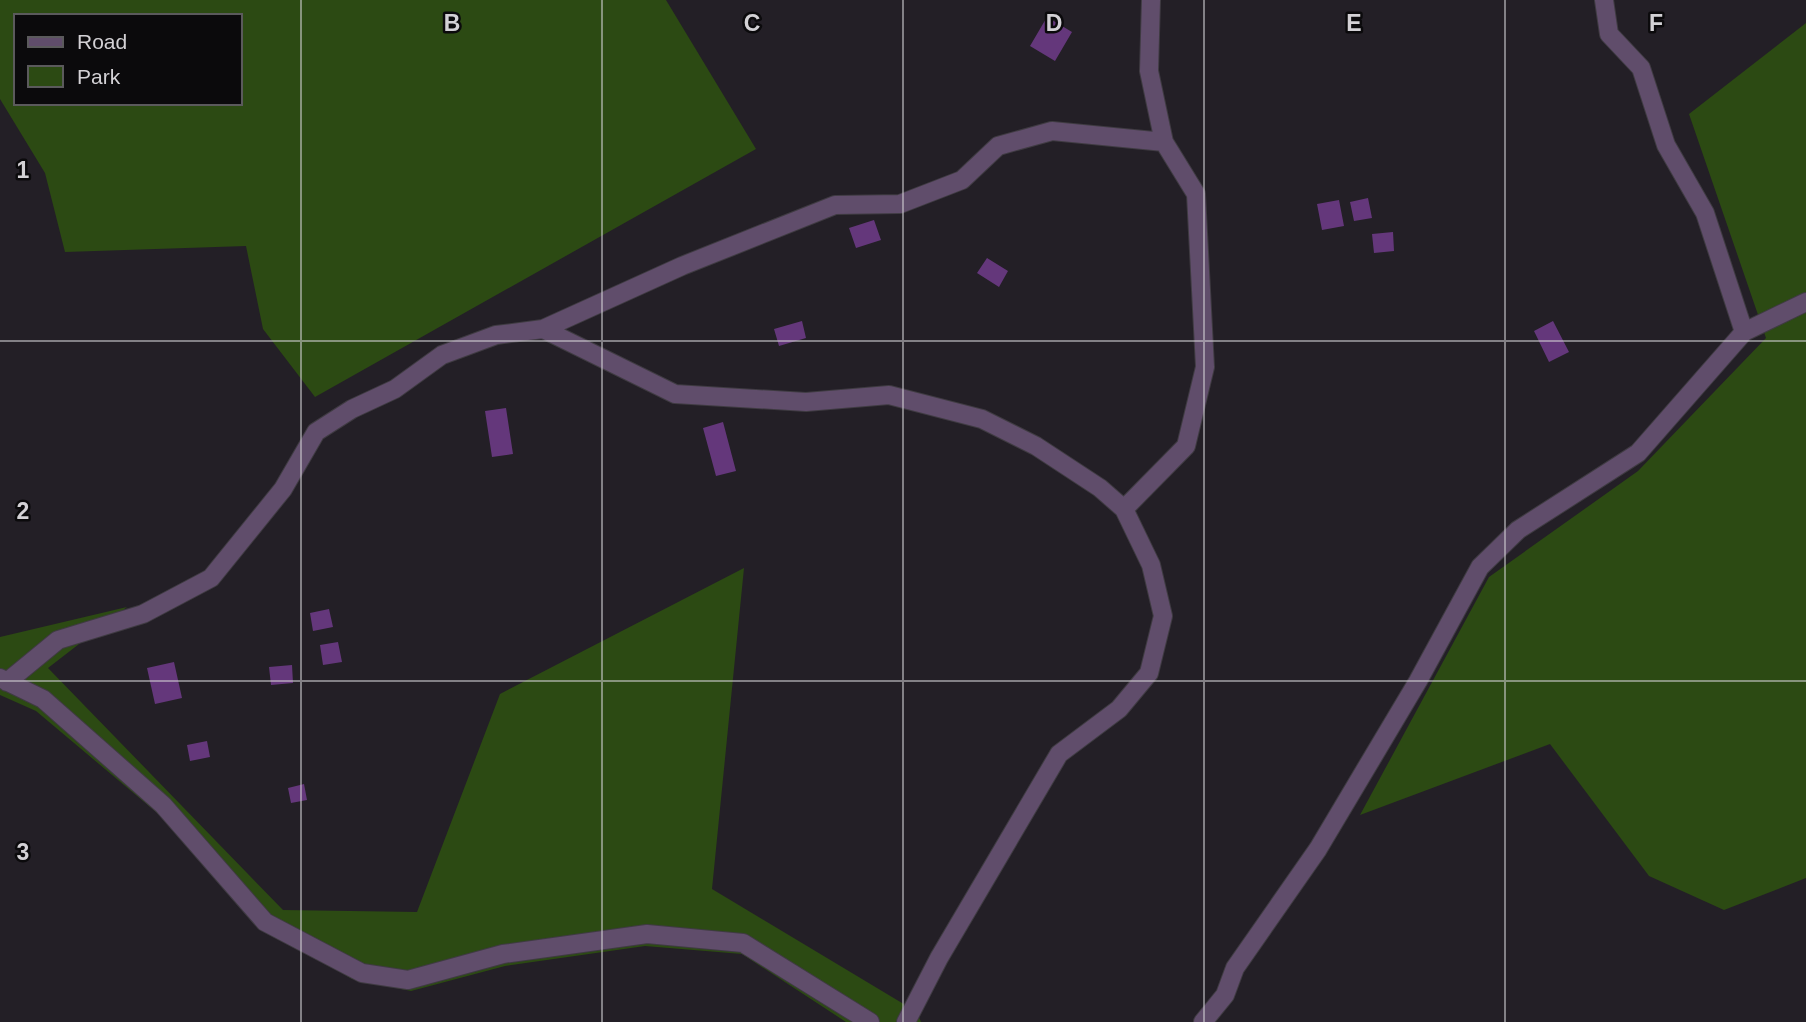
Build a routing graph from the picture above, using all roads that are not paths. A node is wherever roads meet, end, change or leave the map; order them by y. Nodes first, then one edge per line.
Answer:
1 (1151, 0) edge
2 (1604, 0) edge
3 (1164, 142) junction
4 (1806, 302) edge
5 (543, 329) junction
6 (1744, 332) junction
7 (1124, 509) junction
8 (4, 680) edge
9 (870, 1022) edge
10 (906, 1022) edge
11 (1203, 1022) edge

1 - 3 street
2 - 6 street
3 - 5 street
3 - 7 street
4 - 6 street
5 - 7 street
5 - 8 street
6 - 11 street
7 - 10 street
8 - 9 street

